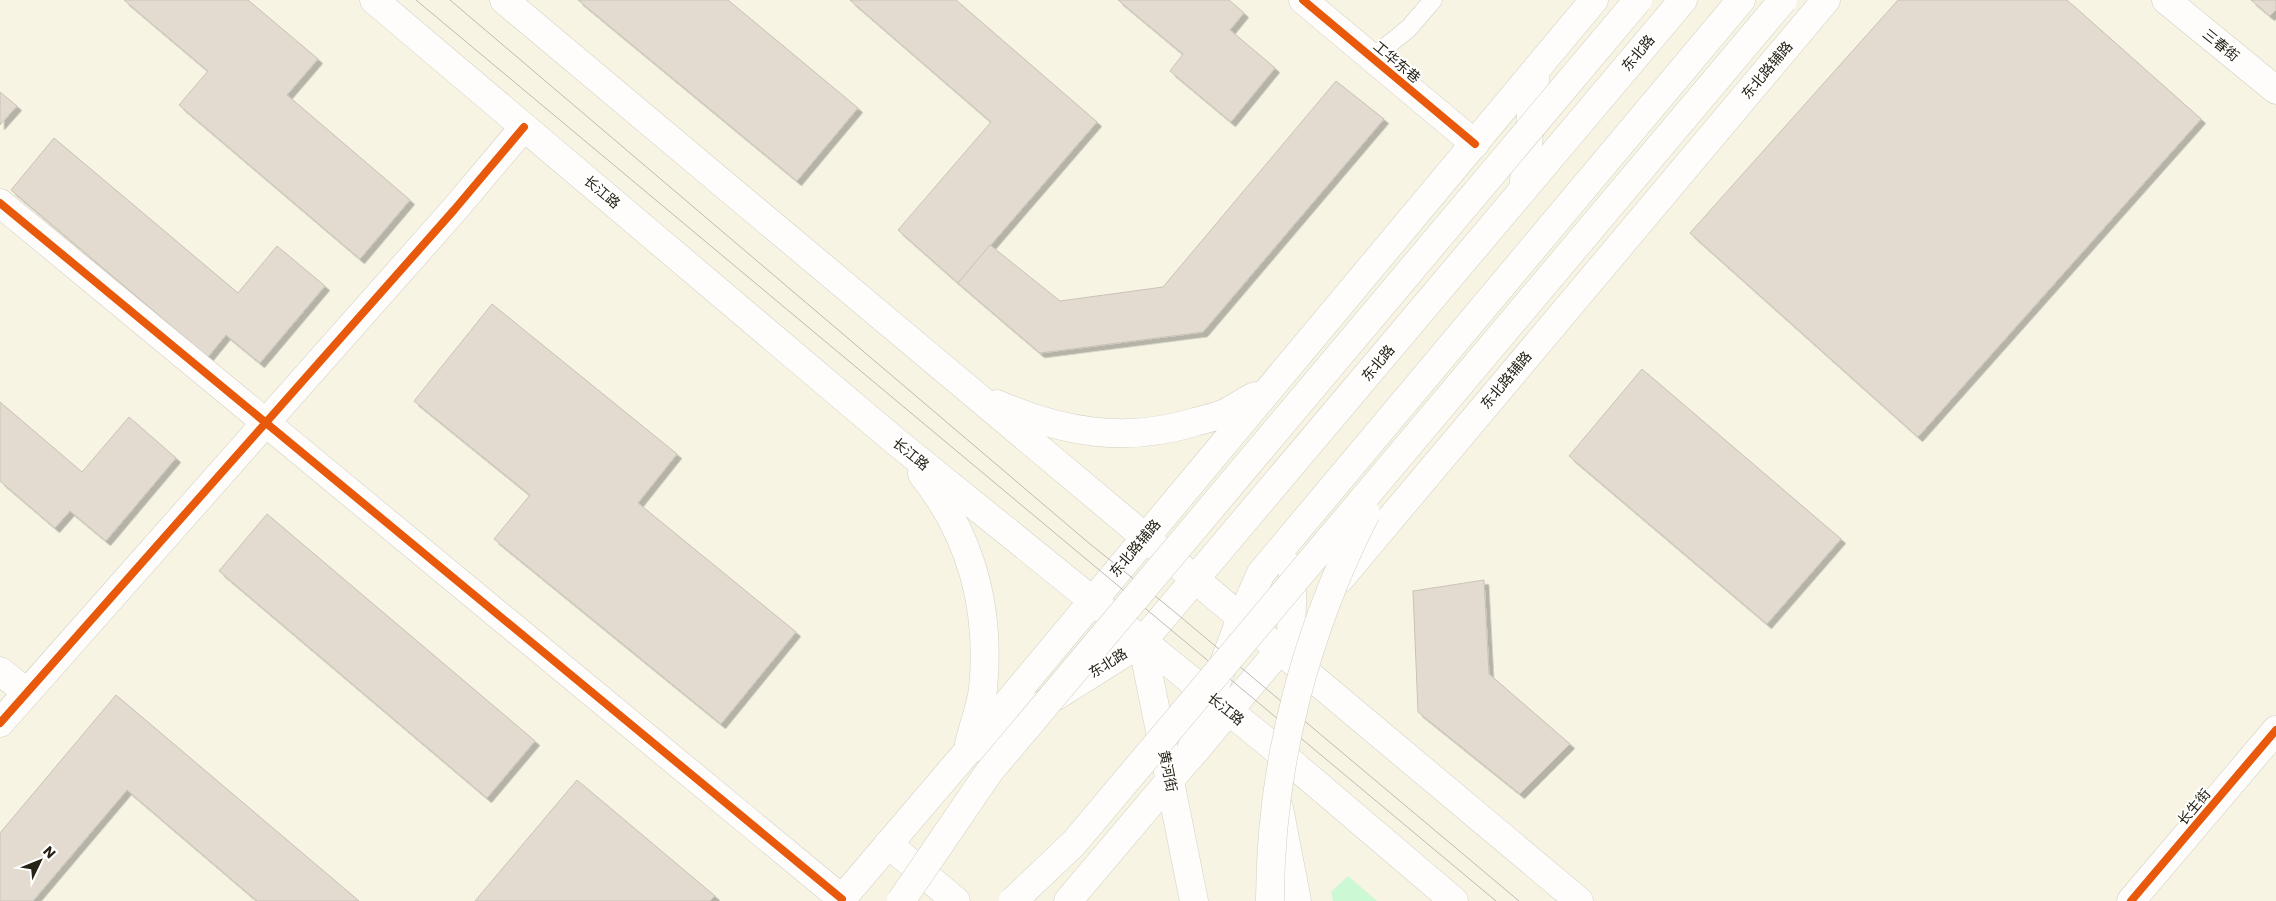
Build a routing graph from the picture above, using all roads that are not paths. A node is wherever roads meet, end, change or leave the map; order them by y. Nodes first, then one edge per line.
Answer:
1 (374, 0) edge
2 (504, 0) edge
3 (1303, 0) edge
4 (1433, 0) edge
5 (1594, 0) edge
6 (1638, 0) edge
7 (1683, 0) edge
8 (1740, 0) edge
9 (1783, 0) edge
10 (1826, 0) edge
11 (2166, 0) edge
12 (1372, 58) junction
13 (1536, 70) junction
14 (2276, 90) edge
15 (524, 127) junction
16 (1474, 144) junction
17 (1523, 190) junction
18 (0, 203) edge
19 (1273, 385) junction
20 (972, 392) junction
21 (265, 422) junction
22 (894, 440) junction
23 (1388, 470) junction
24 (1293, 532) junction
25 (1145, 537) junction
26 (1195, 580) junction
27 (1092, 600) junction
28 (1241, 618) junction
29 (1142, 642) junction
30 (1286, 643) junction
31 (0, 671) edge
32 (1255, 679) junction
33 (26, 692) junction
34 (1220, 704) junction
35 (0, 723) edge
36 (2276, 730) edge
37 (1266, 741) junction
38 (967, 752) junction
39 (1170, 781) junction
40 (888, 844) junction
41 (841, 900) edge
42 (901, 901) edge
43 (956, 901) edge
44 (1013, 901) edge
45 (1068, 901) edge
46 (1194, 901) edge
47 (1270, 901) edge
48 (1297, 901) edge
49 (1454, 901) edge
50 (1579, 901) edge
51 (2131, 901) edge

1 - 15 main road, 长江路
2 - 20 main road
3 - 12 main road, 工华东巷
4 - 12 lane
5 - 13 main road, 东北路辅路
6 - 42 main road, 东北路, bridge
7 - 17 main road, 东北路
8 - 24 main road
9 - 23 main road, bridge
10 - 30 main road, 东北路辅路
11 - 14 main road, 三春街
12 - 16 main road, 工华东巷
13 - 16 main road, 东北路辅路
13 - 17 main road
15 - 21 main road
15 - 22 main road, 长江路
16 - 19 main road, 东北路辅路
17 - 26 main road, 东北路
18 - 21 main road
19 - 20 main road
19 - 25 main road, 东北路辅路
20 - 25 main road
21 - 33 main road
21 - 41 main road
22 - 27 main road, 长江路
22 - 38 main road
23 - 44 main road, bridge
23 - 47 main road, bridge
24 - 28 main road
24 - 30 main road
25 - 26 main road
25 - 27 main road, 东北路辅路
26 - 28 main road
26 - 29 main road, 东北路
27 - 29 main road, 长江路
27 - 38 main road, 东北路辅路
28 - 30 main road
28 - 34 main road
29 - 34 main road, 长江路
29 - 38 main road, 东北路
29 - 39 main road, 黄河街
30 - 32 main road, 东北路辅路
30 - 50 main road
31 - 33 main road
32 - 34 main road, 东北路辅路
32 - 37 main road
33 - 35 main road
34 - 37 main road, 长江路
34 - 39 main road
36 - 51 main road, 长生街
37 - 48 main road
37 - 49 main road, 长江路
38 - 40 main road, 东北路
39 - 45 main road
39 - 46 main road, 黄河街
40 - 41 main road, 东北路
40 - 43 main road

